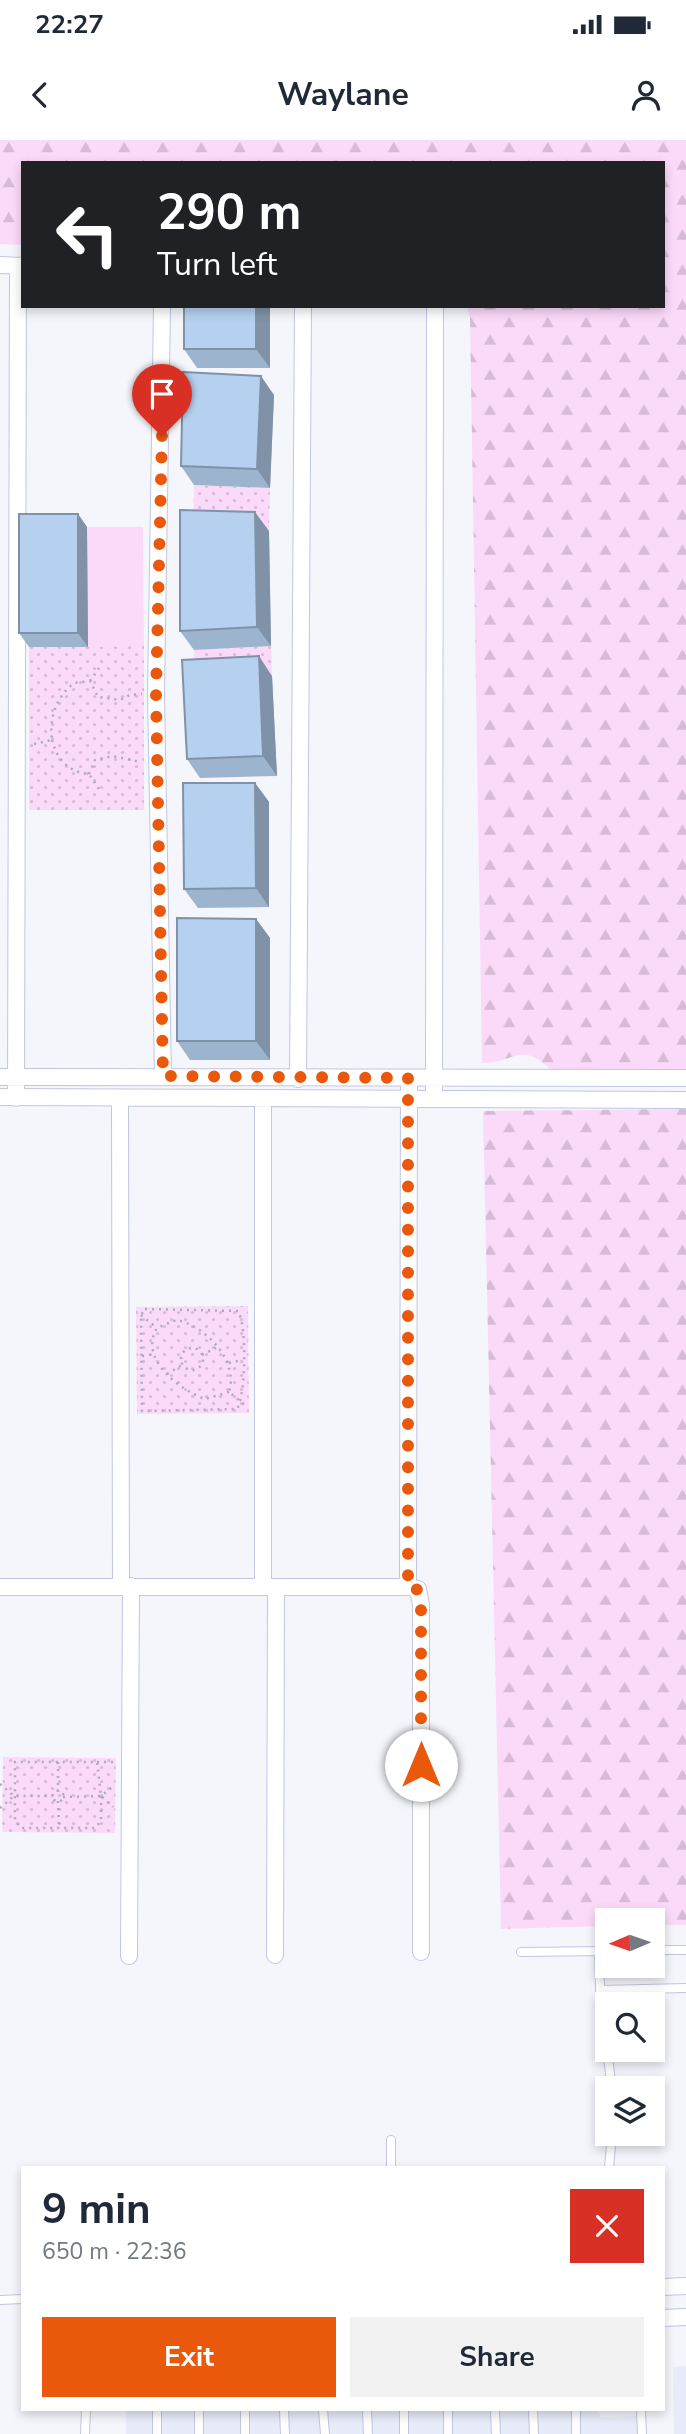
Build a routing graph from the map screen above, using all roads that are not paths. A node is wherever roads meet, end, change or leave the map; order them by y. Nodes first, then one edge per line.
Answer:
1 (0, 265) edge
2 (21, 266) edge
3 (162, 308) edge
4 (303, 308) edge
5 (435, 308) edge
6 (0, 524) edge
7 (18, 524) junction
8 (0, 567) edge
9 (18, 567) junction
10 (0, 607) edge
11 (17, 607) junction
12 (11, 743) edge
13 (8, 784) edge
14 (8, 825) edge
15 (163, 1076) junction
16 (8, 1077) edge
17 (408, 1078) junction
18 (433, 1078) junction
19 (686, 1078) edge
20 (298, 1079) junction
21 (8, 1098) edge
22 (263, 1098) junction
23 (410, 1099) junction
24 (434, 1099) junction
25 (120, 1100) junction
26 (686, 1100) edge
27 (0, 1587) edge
28 (126, 1587) junction
29 (270, 1587) junction
30 (408, 1587) junction
31 (665, 1950) edge
32 (686, 1950) edge
33 (595, 1951) edge
34 (421, 1952) dead end
35 (521, 1952) dead end
36 (275, 1955) dead end
37 (129, 1956) dead end
38 (601, 1978) edge
39 (686, 1988) edge
40 (600, 1990) junction
41 (611, 2076) edge
42 (391, 2140) dead end
43 (611, 2146) edge
44 (391, 2166) edge
45 (609, 2166) edge
46 (686, 2286) edge
47 (665, 2287) edge
48 (21, 2299) edge
49 (0, 2300) edge
50 (686, 2317) edge
51 (665, 2318) edge
52 (86, 2411) edge
53 (157, 2411) edge
54 (198, 2411) edge
55 (245, 2411) edge
56 (284, 2411) edge
57 (323, 2411) edge
58 (367, 2411) edge
59 (404, 2411) edge
60 (447, 2411) edge
61 (495, 2411) edge
62 (533, 2411) edge
63 (576, 2411) edge
64 (641, 2411) edge
65 (85, 2434) edge
66 (157, 2434) edge
67 (199, 2434) edge
68 (245, 2434) edge
69 (285, 2434) edge
70 (325, 2434) edge
71 (368, 2434) edge
72 (404, 2434) edge
73 (448, 2434) edge
74 (496, 2434) edge
75 (534, 2434) edge
76 (576, 2434) edge
77 (642, 2434) edge

1 - 2 street
2 - 7 street
3 - 15 street
4 - 20 street
5 - 18 street
6 - 7 street
7 - 9 street
8 - 9 street
9 - 11 street
10 - 11 street
11 - 12 street
12 - 13 street
13 - 14 street
14 - 16 street
15 - 16 street
15 - 20 street
16 - 21 street
17 - 18 street
17 - 20 street
17 - 23 street
18 - 19 street
18 - 24 street
21 - 25 street
22 - 23 street
22 - 25 street
22 - 29 street
23 - 24 street
23 - 30 street
24 - 26 street
25 - 28 street
27 - 28 street
28 - 29 street
28 - 37 street
29 - 30 street
29 - 36 street
30 - 34 street
31 - 32 lane
33 - 35 lane
38 - 40 lane
39 - 40 lane
40 - 41 lane
42 - 44 lane
43 - 45 lane
46 - 47 street
48 - 49 lane
50 - 51 street
52 - 65 lane
53 - 66 lane
54 - 67 lane
55 - 68 lane
56 - 69 lane
57 - 70 lane
58 - 71 lane
59 - 72 lane
60 - 73 lane
61 - 74 lane
62 - 75 lane
63 - 76 lane
64 - 77 lane

